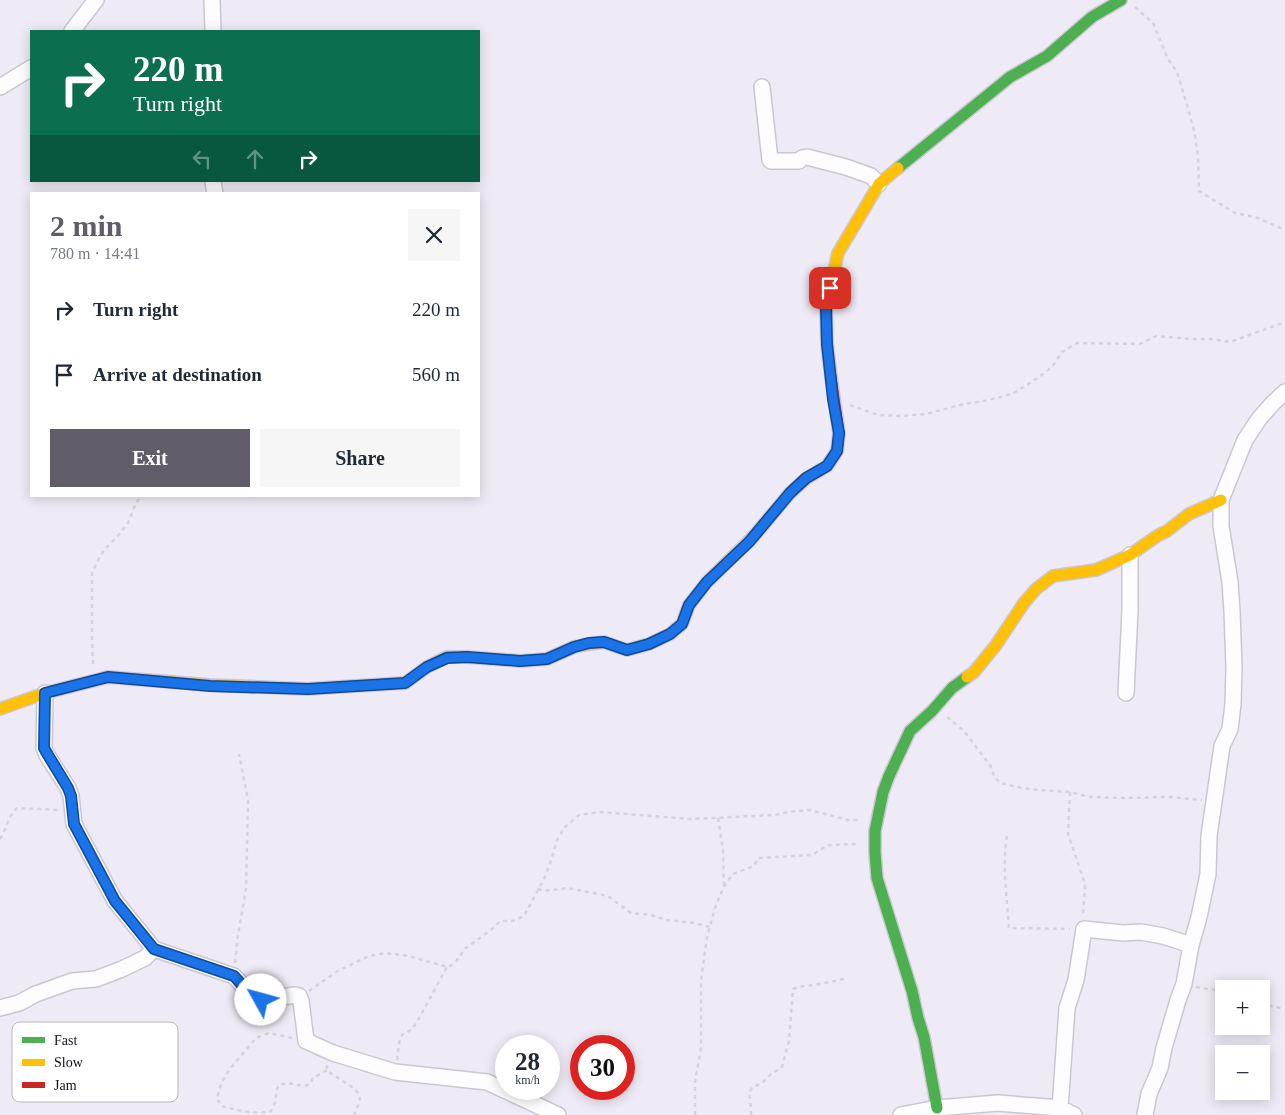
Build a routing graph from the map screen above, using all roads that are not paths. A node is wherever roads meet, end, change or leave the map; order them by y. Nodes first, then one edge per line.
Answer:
1 (96, 0) edge
2 (212, 0) edge
3 (1121, 0) edge
4 (73, 30) edge
5 (213, 30) edge
6 (30, 69) edge
7 (0, 87) edge
8 (762, 87) dead end
9 (879, 184) junction
10 (1285, 392) edge
11 (1221, 500) junction
12 (1130, 555) junction
13 (45, 693) junction
14 (1126, 693) dead end
15 (0, 709) edge
16 (1191, 945) junction
17 (154, 949) junction
18 (0, 1008) edge
19 (937, 1108) junction
20 (1060, 1108) junction
21 (1041, 1111) edge
22 (558, 1115) edge
23 (901, 1115) edge
24 (1074, 1115) edge
25 (1145, 1115) edge

1 - 4 street
2 - 5 street
3 - 9 street
6 - 7 street
8 - 9 street
9 - 13 street
10 - 11 street
11 - 12 street
11 - 16 street
12 - 14 street
12 - 19 street
13 - 15 street
13 - 17 street
16 - 20 street
16 - 25 street
17 - 18 street
17 - 22 street
19 - 21 street
19 - 23 street
20 - 21 street
20 - 24 street

